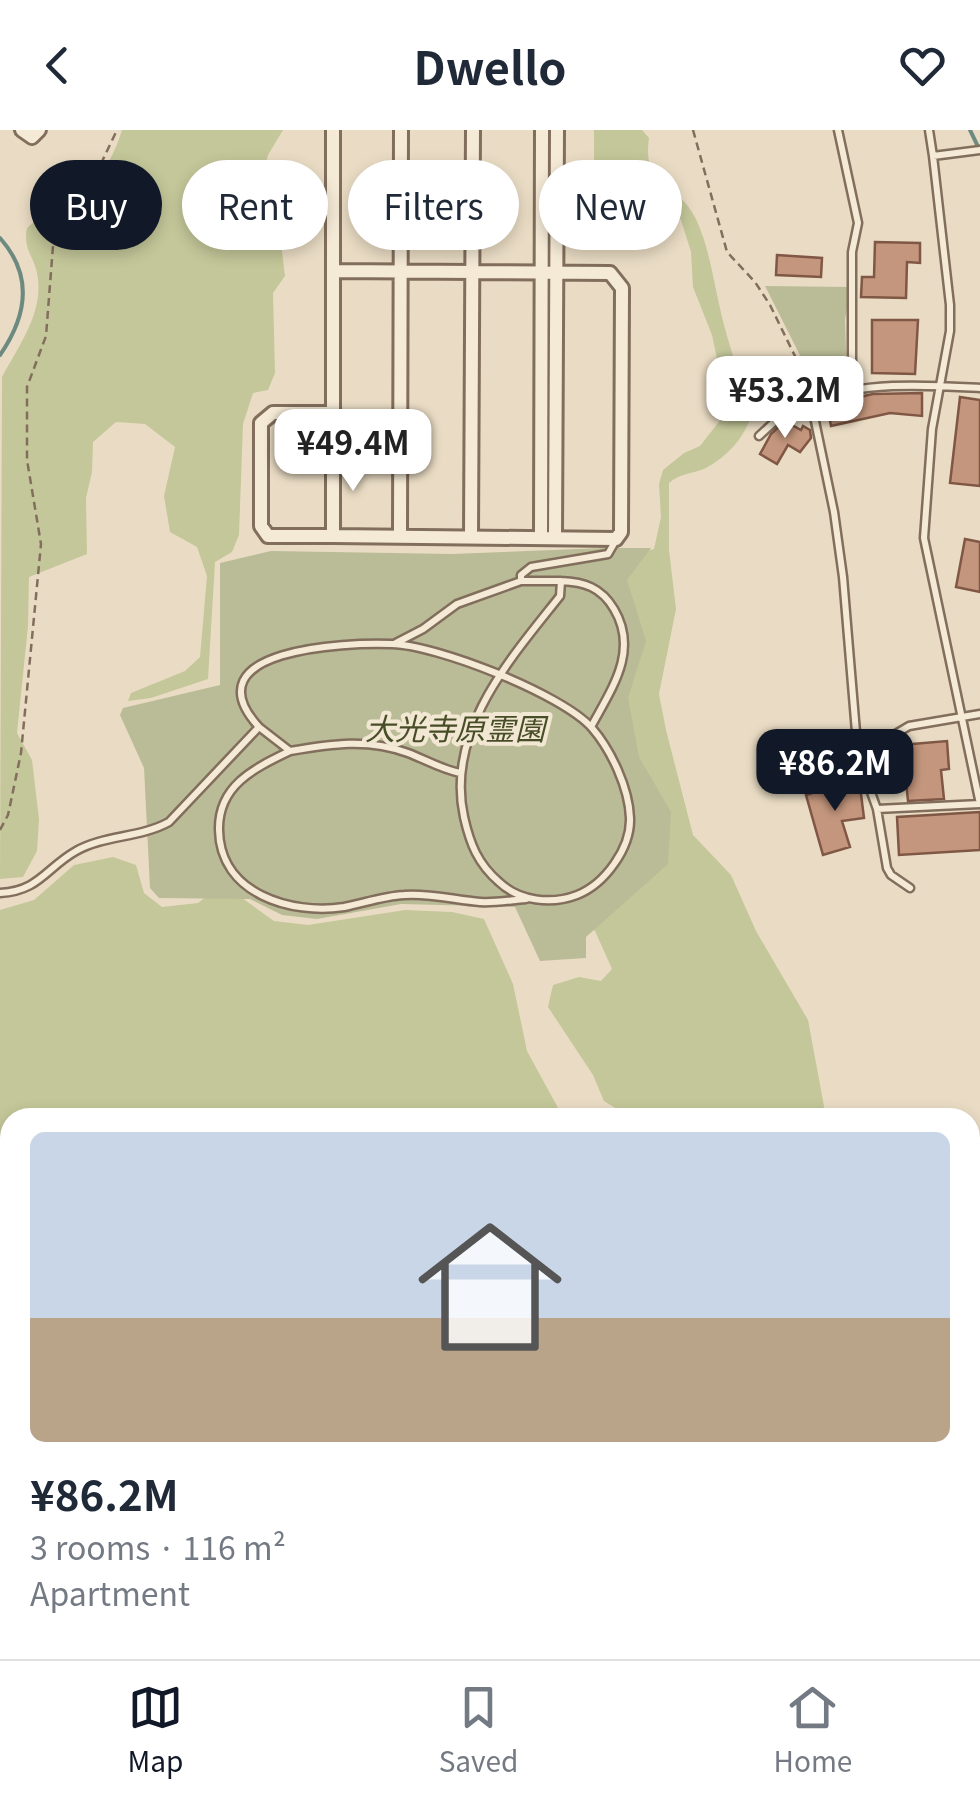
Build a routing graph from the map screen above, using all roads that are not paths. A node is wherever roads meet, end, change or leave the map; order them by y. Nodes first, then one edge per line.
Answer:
1 (22, 130) edge
2 (39, 130) edge
3 (333, 130) edge
4 (401, 130) edge
5 (473, 130) edge
6 (542, 130) edge
7 (558, 130) edge
8 (838, 130) edge
9 (930, 130) edge
10 (978, 150) edge
11 (934, 156) junction
12 (334, 272) junction
13 (401, 272) junction
14 (540, 272) junction
15 (556, 272) junction
16 (472, 274) junction
17 (940, 386) junction
18 (980, 388) edge
19 (852, 390) junction
20 (813, 400) junction
21 (331, 413) junction
22 (759, 436) dead end
23 (333, 536) junction
24 (400, 536) junction
25 (548, 536) junction
26 (471, 537) junction
27 (616, 538) junction
28 (521, 581) junction
29 (560, 581) junction
30 (395, 644) junction
31 (498, 676) junction
32 (980, 714) edge
33 (961, 716) junction
34 (591, 726) junction
35 (260, 727) junction
36 (290, 751) junction
37 (858, 756) junction
38 (460, 773) junction
39 (877, 808) junction
40 (910, 888) dead end
41 (0, 893) edge
42 (527, 899) junction

1 - 2 street
3 - 12 street
4 - 13 street
5 - 16 street
6 - 14 street
7 - 15 street
8 - 19 lane
9 - 11 lane
10 - 11 lane
11 - 17 lane
12 - 13 street
12 - 21 street
13 - 16 street
13 - 24 street
14 - 15 street
14 - 16 street
14 - 25 street
15 - 25 street
15 - 27 street
16 - 26 street
17 - 18 lane
17 - 19 lane
17 - 33 lane
19 - 20 lane
20 - 22 lane
20 - 37 lane
21 - 23 street
21 - 23 street
23 - 24 street
24 - 26 street
25 - 26 street
25 - 27 street
27 - 28 lane
28 - 29 lane
28 - 30 lane
29 - 31 lane
29 - 34 lane
30 - 31 lane
30 - 35 lane
31 - 34 lane
31 - 38 lane
32 - 33 lane
33 - 37 lane
33 - 39 lane
34 - 42 lane
35 - 36 lane
35 - 41 lane
36 - 38 lane
36 - 42 lane
37 - 39 lane
38 - 42 lane
39 - 40 lane

